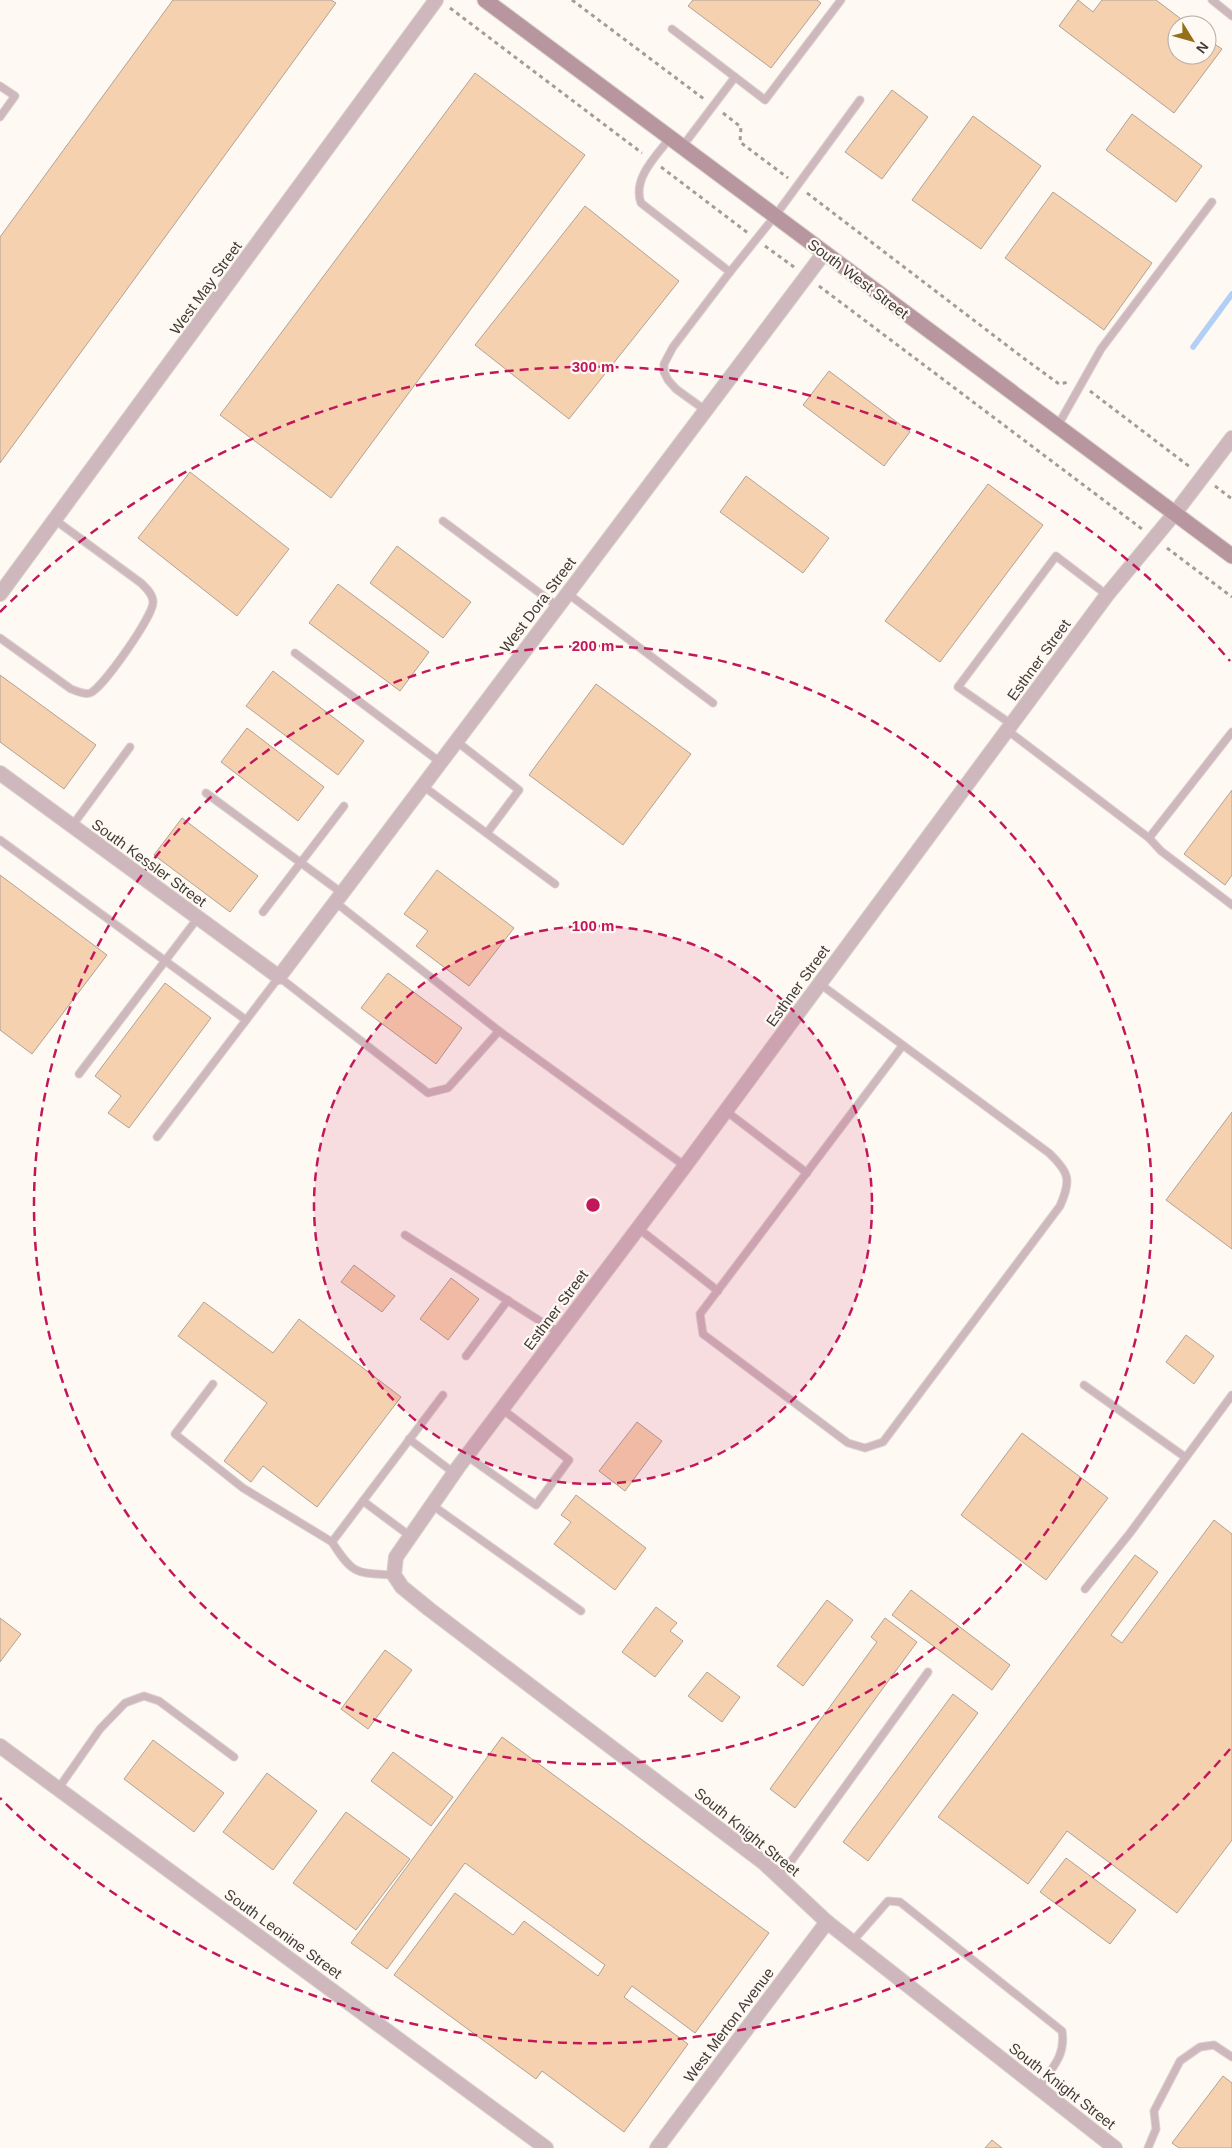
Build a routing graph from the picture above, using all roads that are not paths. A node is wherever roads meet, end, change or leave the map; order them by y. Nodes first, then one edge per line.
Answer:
1 (485, 0) edge
2 (841, 0) edge
3 (1212, 0) edge
4 (442, 3) edge
5 (1232, 16) edge
6 (672, 29) dead end
7 (735, 77) junction
8 (0, 86) edge
9 (860, 100) dead end
10 (0, 116) edge
11 (676, 142) junction
12 (1212, 202) dead end
13 (774, 216) junction
14 (824, 253) junction
15 (730, 272) junction
16 (705, 410) junction
17 (1057, 427) junction
18 (1232, 438) edge
19 (1175, 513) junction
20 (55, 520) junction
21 (443, 521) dead end
22 (1232, 556) edge
23 (567, 593) junction
24 (0, 594) edge
25 (1107, 595) junction
26 (558, 606) junction
27 (0, 638) edge
28 (295, 653) dead end
29 (713, 703) dead end
30 (1009, 727) junction
31 (1232, 732) edge
32 (456, 741) junction
33 (130, 747) dead end
34 (440, 762) junction
35 (0, 773) edge
36 (423, 786) junction
37 (206, 793) dead end
38 (344, 806) dead end
39 (71, 826) junction
40 (487, 833) junction
41 (1149, 838) junction
42 (0, 840) edge
43 (300, 862) junction
44 (556, 884) dead end
45 (339, 898) junction
46 (1232, 905) edge
47 (263, 912) dead end
48 (197, 919) junction
49 (164, 962) junction
50 (279, 977) junction
51 (820, 984) junction
52 (246, 1020) junction
53 (499, 1031) junction
54 (903, 1045) junction
55 (79, 1074) dead end
56 (726, 1111) junction
57 (157, 1137) dead end
58 (685, 1166) junction
59 (806, 1173) junction
60 (638, 1228) junction
61 (406, 1235) dead end
62 (718, 1291) junction
63 (508, 1300) junction
64 (559, 1333) junction
65 (466, 1356) dead end
66 (213, 1384) dead end
67 (1084, 1385) dead end
68 (443, 1395) dead end
69 (1232, 1395) edge
70 (502, 1409) junction
71 (409, 1439) junction
72 (466, 1456) junction
73 (1185, 1458) junction
74 (454, 1473) junction
75 (363, 1501) junction
76 (432, 1505) junction
77 (410, 1536) junction
78 (332, 1542) junction
79 (394, 1575) junction
80 (1085, 1590) dead end
81 (581, 1611) dead end
82 (928, 1672) dead end
83 (0, 1746) edge
84 (234, 1758) dead end
85 (58, 1789) junction
86 (780, 1878) junction
87 (827, 1922) junction
88 (852, 1942) junction
89 (1232, 2057) edge
90 (1038, 2088) junction
91 (546, 2148) edge
92 (657, 2148) edge
93 (1115, 2148) edge
94 (1148, 2148) edge

1 - 11 main road, South West Street
2 - 7 lane
3 - 5 lane
4 - 20 street, West May Street
6 - 7 lane
7 - 11 lane
8 - 10 lane
9 - 13 lane
11 - 13 main road, South West Street
11 - 15 lane
12 - 17 lane
13 - 14 main road, South West Street
13 - 15 lane
14 - 16 street, West Dora Street
14 - 17 main road, South West Street
15 - 16 lane
16 - 23 street, West Dora Street
17 - 19 main road, South West Street
18 - 19 street, Esthner Street
19 - 22 main road, South West Street
19 - 25 street, Esthner Street
20 - 24 street, West May Street
20 - 27 lane
21 - 26 lane
23 - 26 street, West Dora Street
23 - 29 lane
25 - 30 street, Esthner Street
25 - 30 lane
26 - 32 street, West Dora Street
28 - 34 lane
30 - 41 lane
30 - 51 street, Esthner Street
31 - 41 lane
32 - 34 street, West Dora Street
32 - 40 lane
33 - 39 lane
34 - 36 street, West Dora Street
35 - 39 street, South Kessler Street
36 - 40 lane
36 - 45 street, West Dora Street
37 - 43 lane
38 - 43 lane
39 - 48 street, South Kessler Street
40 - 44 lane
41 - 46 lane
42 - 49 lane
43 - 45 lane
43 - 47 lane
45 - 50 street, West Dora Street
45 - 53 lane
48 - 49 lane
48 - 50 street, South Kessler Street
49 - 52 lane
49 - 55 lane
50 - 52 lane
50 - 53 lane
51 - 54 lane
51 - 56 street, Esthner Street
52 - 57 lane
53 - 58 lane
54 - 59 lane
54 - 62 lane
56 - 58 street, Esthner Street
56 - 59 lane
58 - 60 street, Esthner Street
59 - 62 lane
60 - 62 lane
60 - 64 street, Esthner Street
61 - 63 lane
63 - 64 lane
63 - 65 lane
64 - 70 street, Esthner Street
66 - 78 lane
67 - 73 lane
68 - 71 lane
69 - 73 lane
70 - 72 street, Esthner Street
70 - 72 lane
71 - 74 lane
71 - 75 lane
72 - 74 street, Esthner Street
73 - 80 lane
74 - 76 street, Esthner Street
75 - 77 lane
75 - 78 lane
76 - 77 street, Esthner Street
76 - 81 lane
77 - 79 street, Esthner Street
78 - 79 lane
79 - 86 street, South Knight Street
82 - 86 lane
83 - 85 street, South Leonine Street
84 - 85 lane
85 - 91 street, South Leonine Street
86 - 87 street, South Knight Street
87 - 88 street, South Knight Street
87 - 92 street, West Merton Avenue
88 - 90 street, South Knight Street
88 - 90 lane
89 - 94 lane
90 - 93 street, South Knight Street

